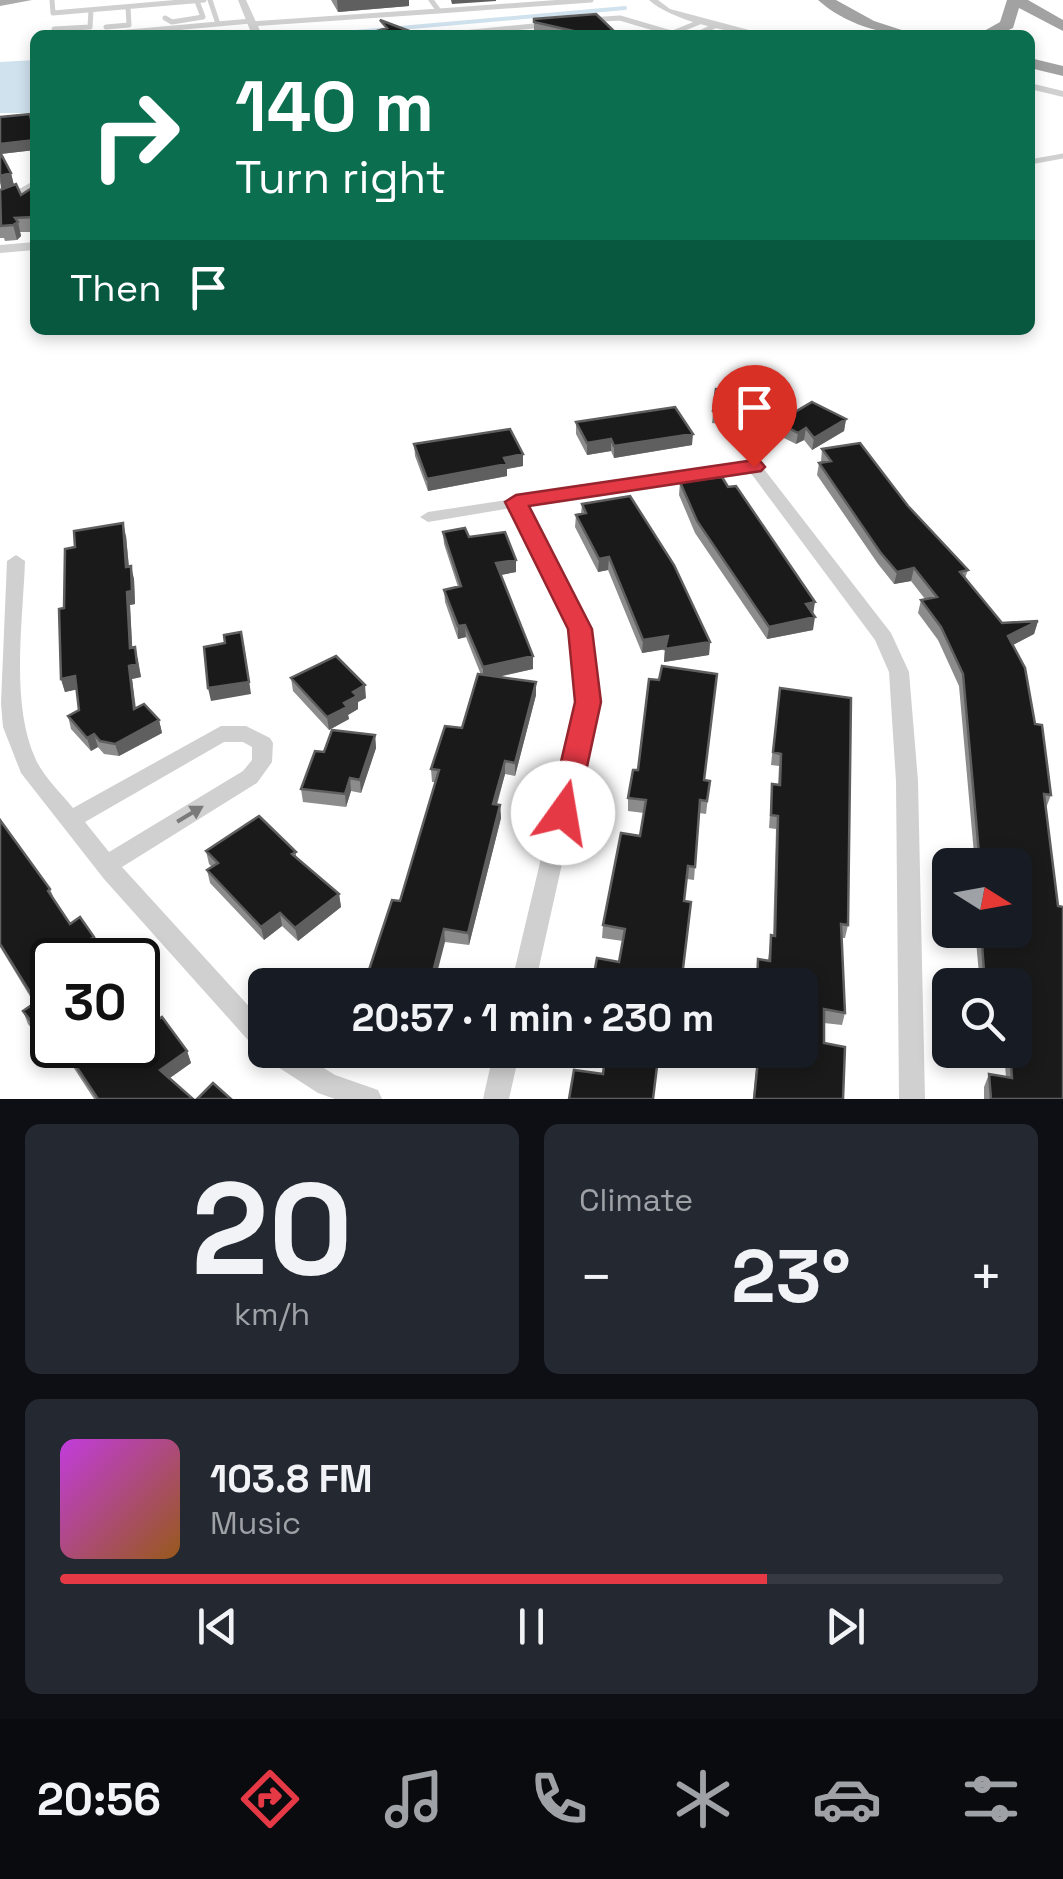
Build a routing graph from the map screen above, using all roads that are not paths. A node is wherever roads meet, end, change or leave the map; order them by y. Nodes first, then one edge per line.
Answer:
1 (25, 0) edge
2 (52, 0) edge
3 (204, 0) edge
4 (242, 0) edge
5 (430, 0) edge
6 (522, 0) edge
7 (593, 0) edge
8 (652, 0) edge
9 (669, 0) edge
10 (814, 0) edge
11 (825, 0) edge
12 (1015, 0) edge
13 (1047, 0) edge
14 (0, 2) edge
15 (160, 4) junction
16 (136, 6) junction
17 (528, 6) junction
18 (128, 7) junction
19 (1063, 8) edge
20 (103, 9) junction
21 (91, 10) junction
22 (439, 11) junction
23 (53, 14) junction
24 (685, 16) junction
25 (165, 18) junction
26 (584, 21) edge
27 (702, 21) junction
28 (252, 22) junction
29 (218, 24) junction
30 (549, 24) edge
31 (716, 25) junction
32 (1063, 26) edge
33 (168, 29) junction
34 (54, 30) edge
35 (68, 30) edge
36 (106, 30) edge
37 (110, 30) edge
38 (140, 30) edge
39 (154, 30) edge
40 (255, 30) edge
41 (493, 30) edge
42 (657, 30) edge
43 (680, 30) edge
44 (705, 30) edge
45 (739, 30) edge
46 (873, 30) edge
47 (892, 30) edge
48 (996, 30) edge
49 (1035, 65) edge
50 (1063, 71) edge
51 (1035, 87) edge
52 (1063, 94) edge
53 (1063, 156) edge
54 (1035, 161) edge
55 (30, 187) edge
56 (0, 197) edge
57 (30, 246) edge
58 (0, 249) edge
59 (516, 502) junction
60 (428, 517) dead end
61 (16, 560) dead end
62 (7, 595) edge
63 (71, 820) junction
64 (107, 865) junction
65 (527, 968) edge
66 (248, 1023) edge
67 (302, 1068) edge
68 (503, 1068) edge
69 (369, 1099) edge
70 (496, 1099) edge
71 (912, 1099) edge

1 - 14 main road
2 - 23 lane
3 - 15 lane
3 - 25 lane
3 - 29 lane
4 - 28 street
5 - 22 lane
6 - 17 lane
7 - 17 lane
8 - 24 street
9 - 24 street
10 - 46 highway
11 - 47 highway
12 - 32 highway
12 - 48 highway
13 - 19 highway
15 - 16 lane
15 - 25 lane
16 - 18 lane
16 - 38 lane
17 - 22 lane
18 - 20 lane
18 - 37 lane
20 - 21 lane
20 - 36 lane
21 - 23 lane
21 - 35 lane
22 - 28 lane
23 - 34 lane
24 - 27 street
25 - 33 lane
26 - 42 lane
27 - 31 street
27 - 43 lane
28 - 29 lane
28 - 40 street
29 - 33 lane
30 - 41 lane
31 - 44 lane
31 - 45 street
33 - 39 lane
49 - 50 highway
51 - 52 street
53 - 54 lane
55 - 56 street
57 - 58 street
59 - 60 street
59 - 65 street
59 - 71 street
61 - 62 street
62 - 63 street
63 - 64 street
64 -> 63 street
64 - 66 street
67 - 69 street
68 - 70 street

